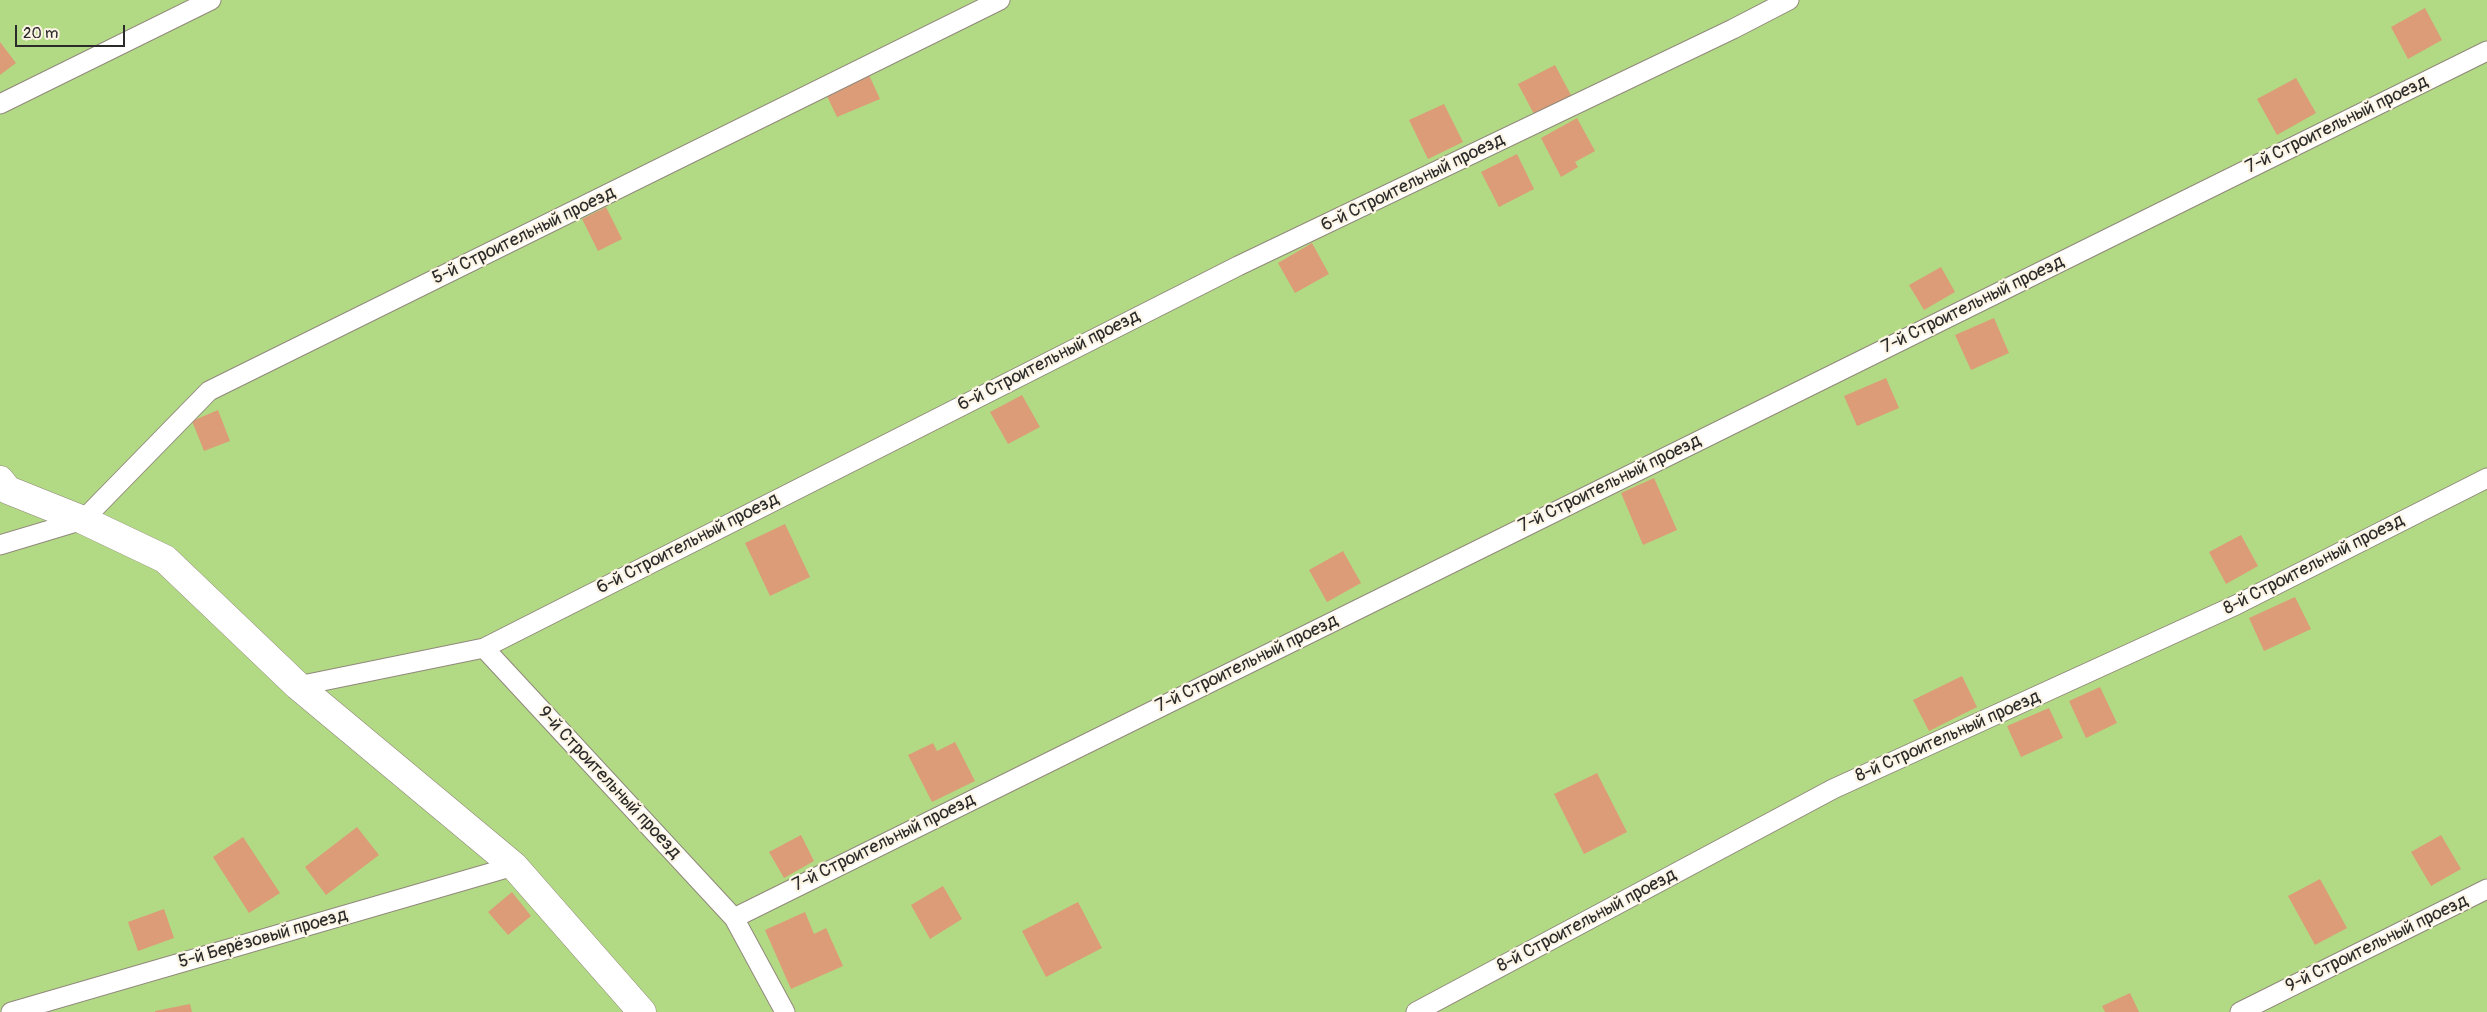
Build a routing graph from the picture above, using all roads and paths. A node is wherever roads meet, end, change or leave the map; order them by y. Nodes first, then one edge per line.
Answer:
1 (211, 0) edge
2 (1000, 0) edge
3 (1789, 0) edge
4 (2487, 51) edge
5 (0, 104) edge
6 (2487, 478) edge
7 (0, 480) edge
8 (83, 520) junction
9 (0, 545) edge
10 (484, 648) junction
11 (298, 686) junction
12 (514, 866) junction
13 (2487, 889) edge
14 (734, 918) junction
15 (11, 1012) edge
16 (642, 1012) edge
17 (785, 1012) edge
18 (1416, 1012) edge
19 (2240, 1012) edge

1 - 5 lane
2 - 8 lane, 5-й Строительный проезд
3 - 10 lane, 6-й Строительный проезд
4 - 14 lane, 7-й Строительный проезд
6 - 18 lane, 8-й Строительный проезд
7 - 8 street
8 - 9 lane
8 - 11 street
10 - 11 lane, 6-й Строительный проезд
10 - 14 lane, 9-й Строительный проезд
11 - 12 street
12 - 15 lane, 5-й Берёзовый проезд
12 - 16 street
13 - 19 lane, 9-й Строительный проезд
14 - 17 lane

